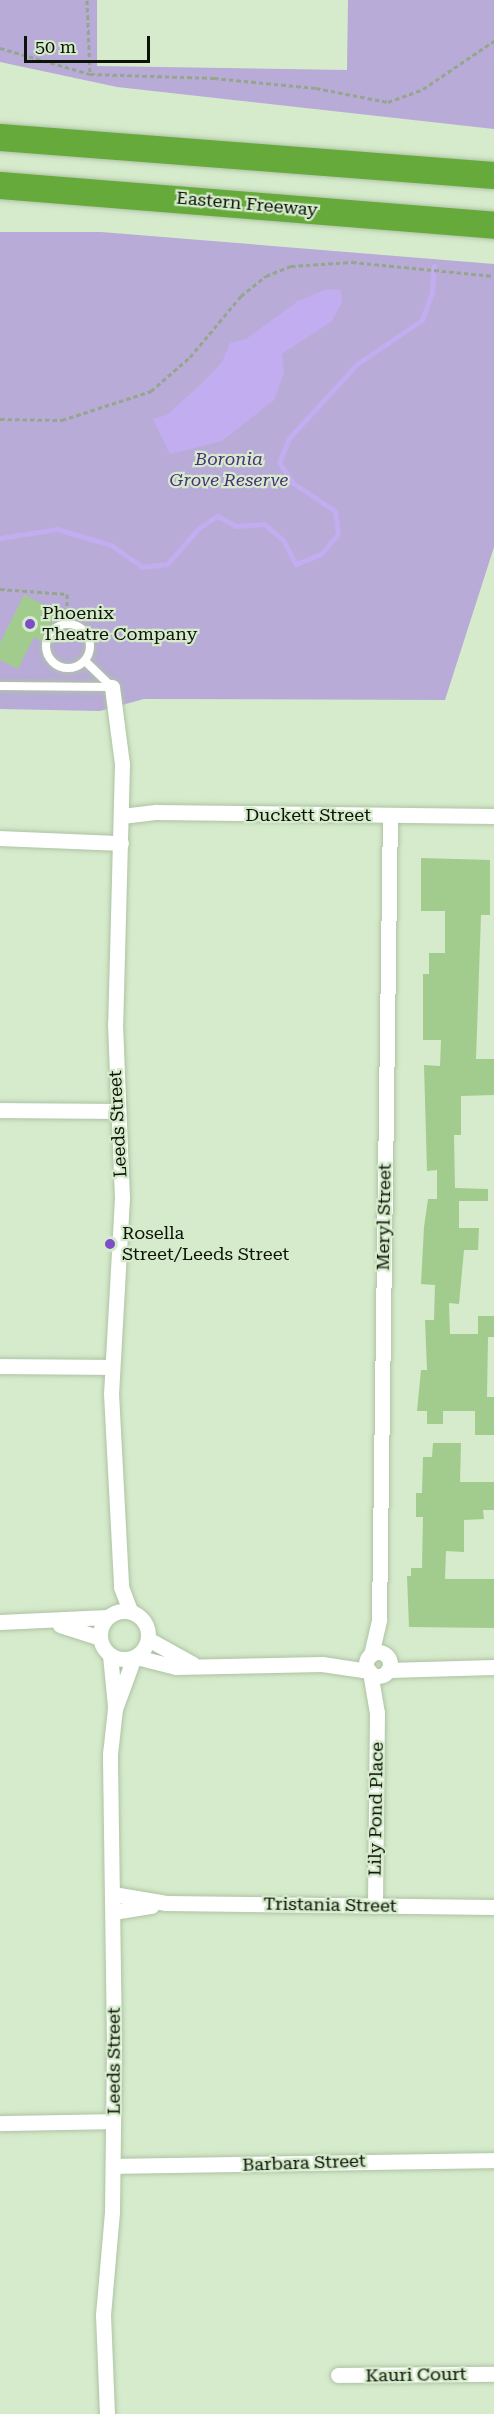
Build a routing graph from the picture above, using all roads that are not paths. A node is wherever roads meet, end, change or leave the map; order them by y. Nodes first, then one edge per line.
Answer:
1 (0, 137) edge
2 (494, 175) edge
3 (0, 185) edge
4 (494, 225) edge
5 (85, 661) junction
6 (0, 686) edge
7 (112, 687) junction
8 (122, 816) junction
9 (390, 816) junction
10 (494, 816) edge
11 (0, 838) edge
12 (121, 843) junction
13 (0, 1110) edge
14 (117, 1111) junction
15 (0, 1366) edge
16 (111, 1367) junction
17 (120, 1561) junction
18 (129, 1611) junction
19 (109, 1616) junction
20 (379, 1619) junction
21 (0, 1622) edge
22 (42, 1622) junction
23 (100, 1638) junction
24 (148, 1639) junction
25 (110, 1655) junction
26 (135, 1657) junction
27 (193, 1664) junction
28 (369, 1664) junction
29 (387, 1665) junction
30 (494, 1667) edge
31 (116, 1709) junction
32 (377, 1713) junction
33 (113, 1894) junction
34 (166, 1903) junction
35 (375, 1906) junction
36 (494, 1907) edge
37 (113, 1912) junction
38 (113, 2121) junction
39 (0, 2123) edge
40 (494, 2160) edge
41 (113, 2166) junction
42 (494, 2374) edge
43 (338, 2376) dead end
44 (107, 2414) edge

1 - 2 highway
3 - 4 highway, Eastern Freeway
5 - 5 lane
5 - 7 lane
6 - 7 lane
7 - 8 street, Leeds Street
8 - 9 street, Duckett Street
8 - 12 street, Leeds Street
9 - 10 street, Duckett Street
9 - 20 street, Meryl Street
11 - 12 street
12 - 14 street, Leeds Street
13 - 14 street
14 - 16 street, Leeds Street
15 - 16 street
16 - 17 street, Leeds Street
17 - 18 street, Leeds Street
17 - 19 street, Leeds Street
18 - 19 street
18 - 24 street
19 - 22 street
19 - 23 street
20 - 28 street, Meryl Street
20 - 29 street, Meryl Street
21 - 22 street
22 - 23 street
23 - 25 street
24 - 26 street
24 - 27 street
25 - 26 street
25 - 31 street, Leeds Street
26 - 27 street
26 - 31 street, Leeds Street
27 - 28 street
28 - 29 street
28 - 29 street
28 - 32 street, Lily Pond Place
29 - 30 street
29 - 32 street, Lily Pond Place
31 - 33 street, Leeds Street
32 - 35 street, Lily Pond Place
33 - 34 street, Tristania Street
33 - 37 street, Leeds Street
34 - 35 street, Tristania Street
34 - 37 street, Tristania Street
35 - 36 street, Tristania Street
37 - 38 street, Leeds Street
38 - 39 street
38 - 41 street, Leeds Street
40 - 41 street, Barbara Street
41 - 44 street, Leeds Street
42 - 43 street, Kauri Court

